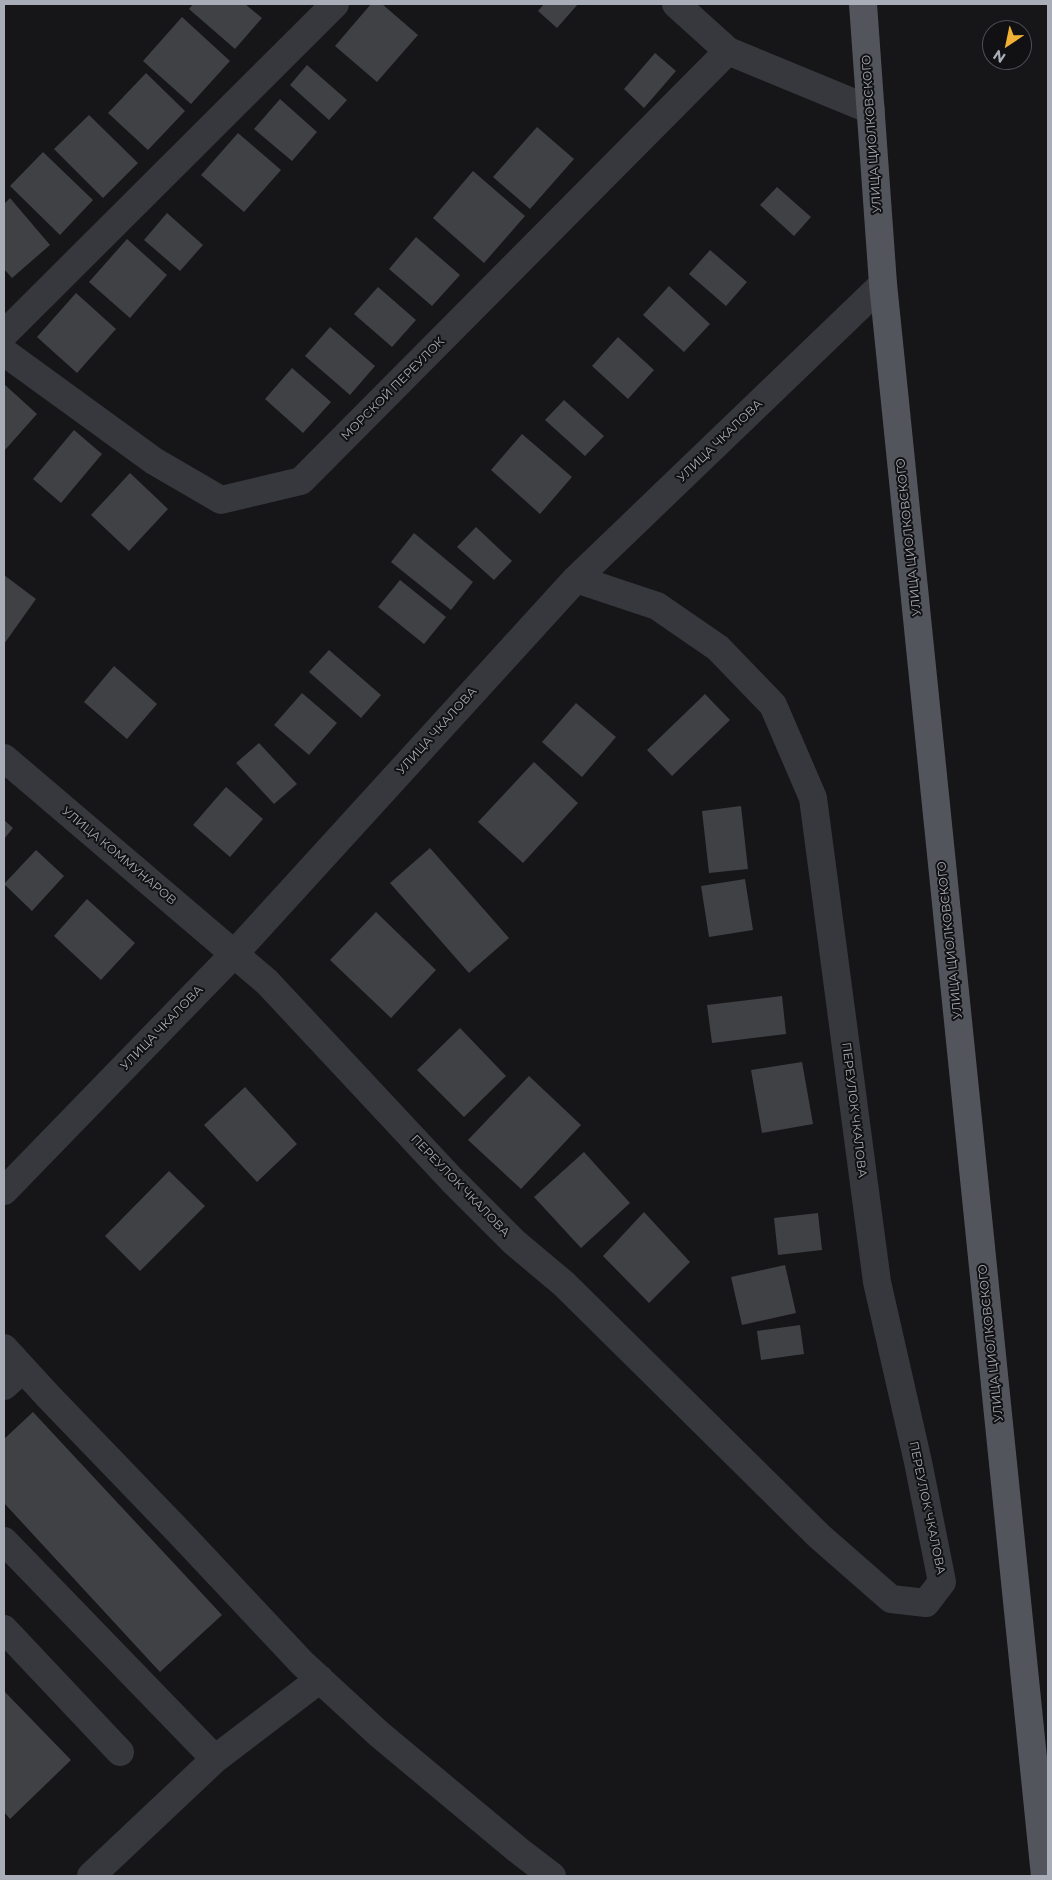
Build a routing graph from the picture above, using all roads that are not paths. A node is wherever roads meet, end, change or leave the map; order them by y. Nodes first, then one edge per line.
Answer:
1 (334, 4) edge
2 (676, 4) edge
3 (863, 4) edge
4 (728, 51) junction
5 (871, 110) junction
6 (883, 284) junction
7 (4, 334) edge
8 (4, 352) edge
9 (576, 579) junction
10 (4, 758) edge
11 (234, 954) junction
12 (4, 1191) edge
13 (4, 1348) edge
14 (13, 1377) edge
15 (4, 1541) edge
16 (4, 1629) edge
17 (320, 1678) junction
18 (120, 1752) dead end
19 (215, 1759) junction
20 (92, 1876) edge
21 (552, 1876) edge
22 (1045, 1876) edge

1 - 7 street
2 - 4 street
3 - 5 main road, УЛИЦА ЦИОЛКОВСКОГО
4 - 5 street
4 - 8 street, МОРСКОЙ ПЕРЕУЛОК
5 - 6 main road, УЛИЦА ЦИОЛКОВСКОГО
6 - 9 street, УЛИЦА ЧКАЛОВА
6 - 22 main road, УЛИЦА ЦИОЛКОВСКОГО
9 - 11 street, УЛИЦА ЧКАЛОВА
9 - 11 street, ПЕРЕУЛОК ЧКАЛОВА
10 - 11 street, УЛИЦА КОММУНАРОВ
11 - 12 street, УЛИЦА ЧКАЛОВА
13 - 14 street
14 - 17 street
15 - 19 street
16 - 18 street
17 - 19 street
17 - 21 street
19 - 20 street

